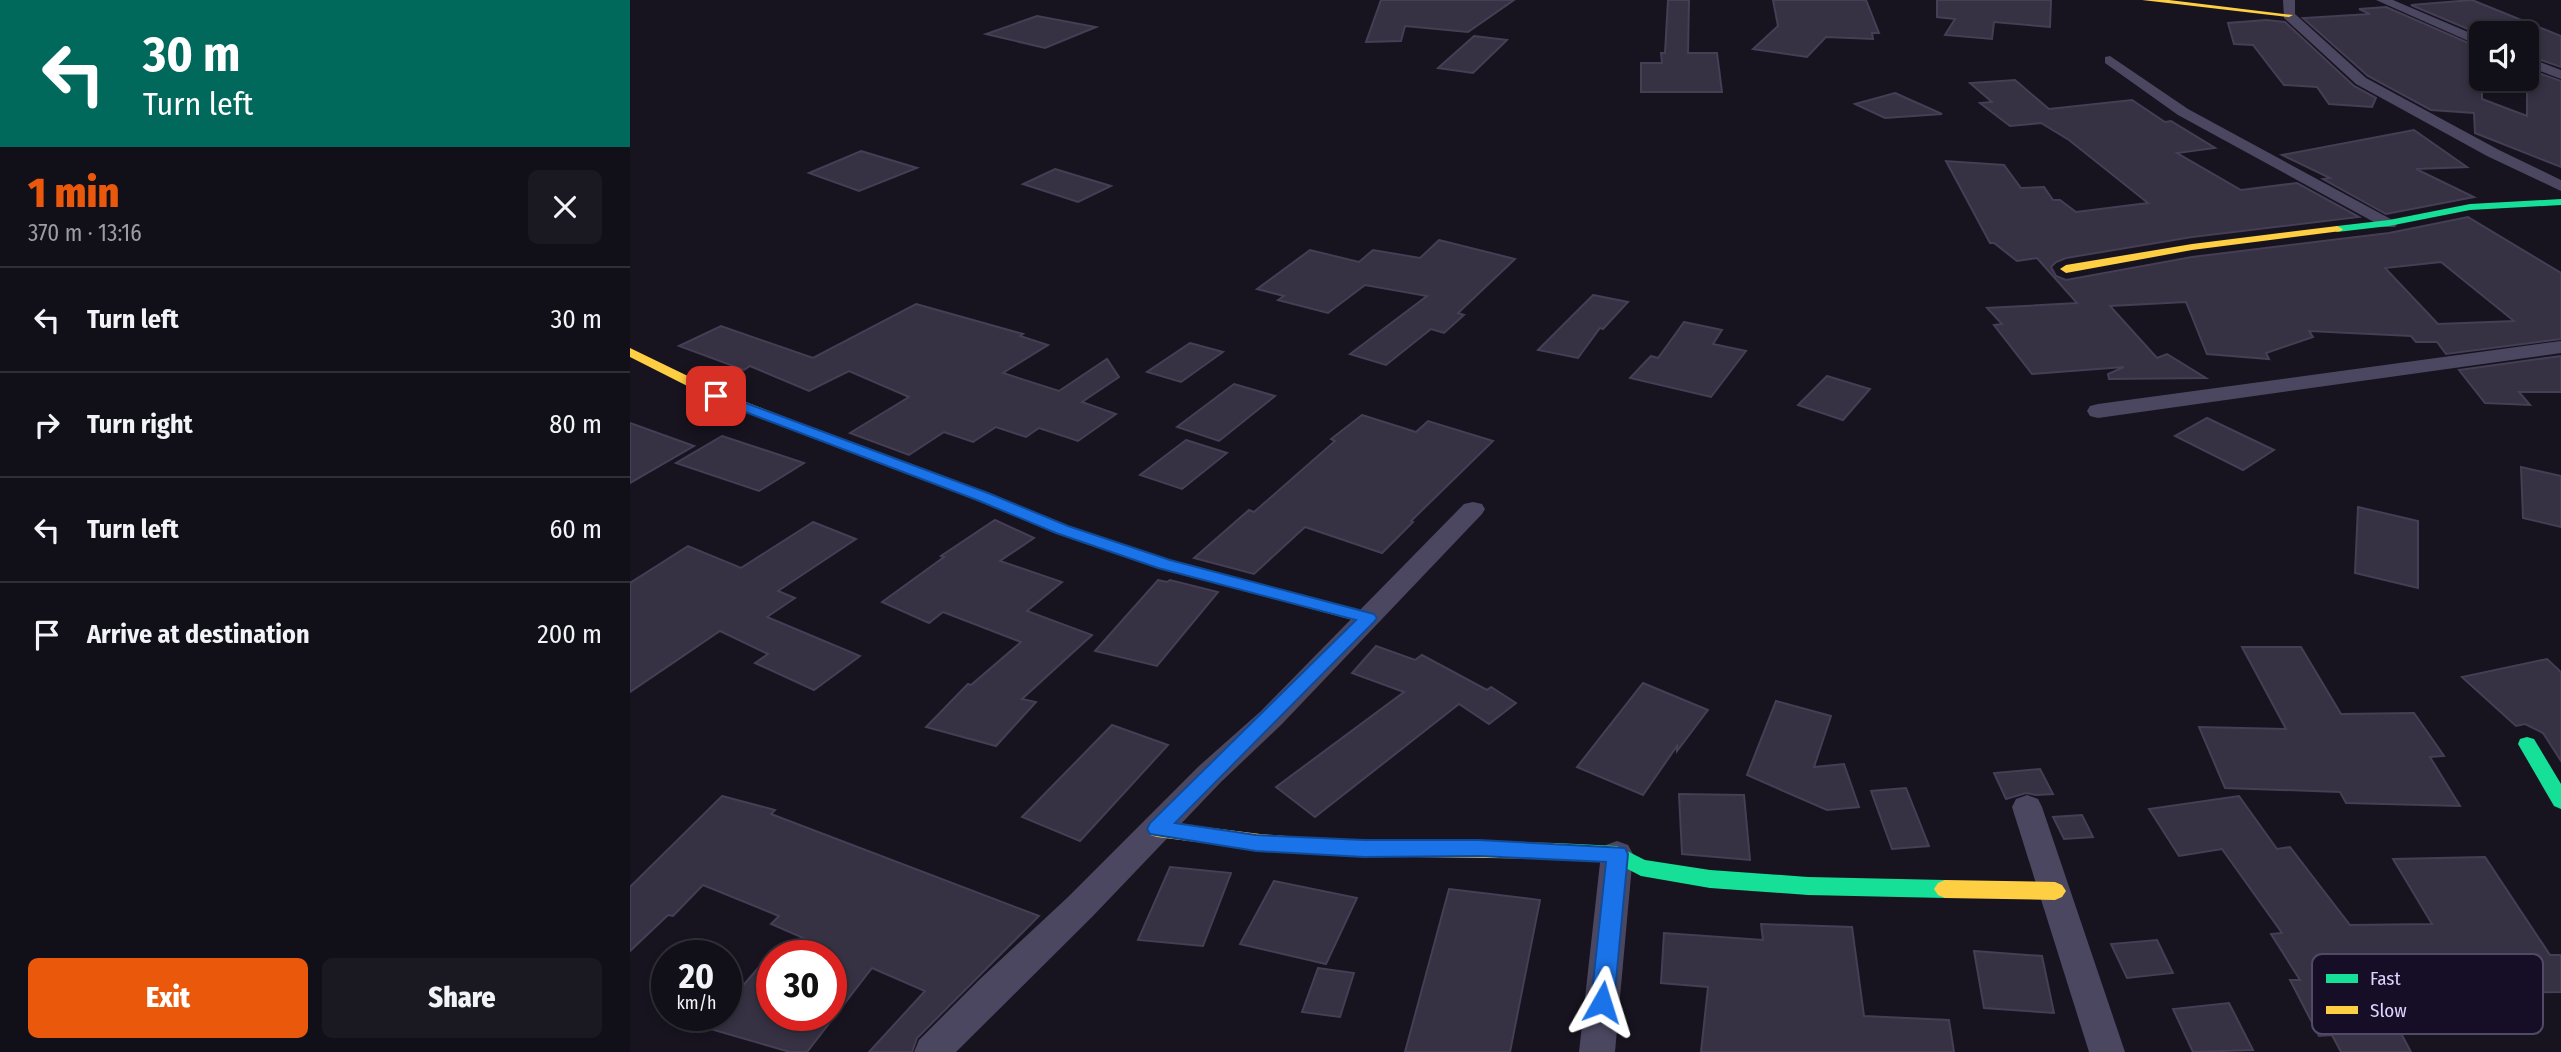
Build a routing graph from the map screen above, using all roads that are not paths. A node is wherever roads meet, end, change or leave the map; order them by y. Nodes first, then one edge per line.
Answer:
1 (2146, 0) edge
2 (2382, 0) edge
3 (2289, 7) edge
4 (2469, 37) edge
5 (2110, 60) dead end
6 (2539, 66) edge
7 (2561, 75) edge
8 (2561, 186) edge
9 (2561, 202) edge
10 (2389, 223) junction
11 (2066, 269) dead end
12 (2561, 347) edge
13 (630, 352) edge
14 (2098, 411) dead end
15 (1473, 509) dead end
16 (1368, 618) junction
17 (2527, 744) dead end
18 (2561, 801) edge
19 (2027, 807) dead end
20 (1157, 829) junction
21 (1617, 854) junction
22 (2055, 891) junction
23 (932, 1052) edge
24 (1597, 1052) edge
25 (2107, 1052) edge

1 - 3 street
2 - 4 street
3 - 8 street
5 - 10 street
6 - 7 street
9 - 10 street
10 - 11 street
12 - 14 street
13 - 16 street
15 - 16 street
16 - 20 street
17 - 18 street
19 - 22 street
20 - 21 street
20 - 23 street
21 - 22 street
21 - 24 street
22 - 25 street

